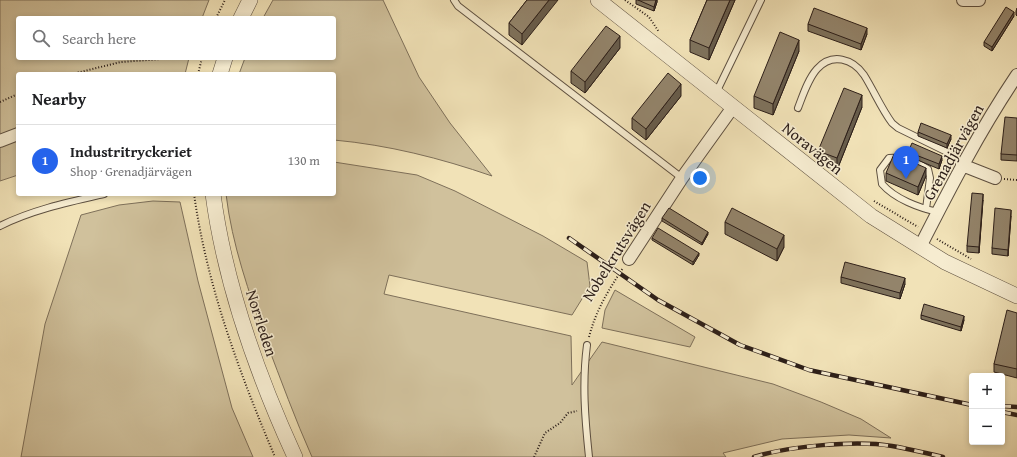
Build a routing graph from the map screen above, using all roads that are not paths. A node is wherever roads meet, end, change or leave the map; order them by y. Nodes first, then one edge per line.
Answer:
1 (250, 0) edge
2 (454, 0) edge
3 (761, 0) edge
4 (963, 0) edge
5 (979, 0) edge
6 (601, 1) edge
7 (242, 16) edge
8 (224, 60) edge
9 (221, 72) edge
10 (1017, 75) edge
11 (716, 93) junction
12 (733, 107) junction
13 (798, 108) dead end
14 (16, 135) edge
15 (0, 142) edge
16 (962, 165) junction
17 (682, 178) junction
18 (995, 178) dead end
19 (96, 196) edge
20 (213, 196) edge
21 (926, 209) junction
22 (938, 212) junction
23 (0, 226) edge
24 (920, 247) junction
25 (629, 259) road end
26 (1017, 296) edge
27 (587, 345) road end
28 (295, 457) edge
29 (589, 457) edge

1 - 7 street
2 - 17 lane
3 - 11 lane
4 - 5 street
6 - 11 street, Noravägen
8 - 9 street
10 - 16 street, Grenadjärvägen
11 - 12 street, Noravägen
12 - 17 street, Nobelkrutsvägen
12 - 24 street, Noravägen
13 - 16 lane
14 - 15 street
16 - 18 street
16 - 22 street, Grenadjärvägen
17 - 25 street, Nobelkrutsvägen
19 - 23 lane
20 - 28 street, Norrleden
21 - 21 lane
21 - 22 lane
22 - 24 street, Grenadjärvägen
24 - 26 street, Noravägen
27 - 29 lane

